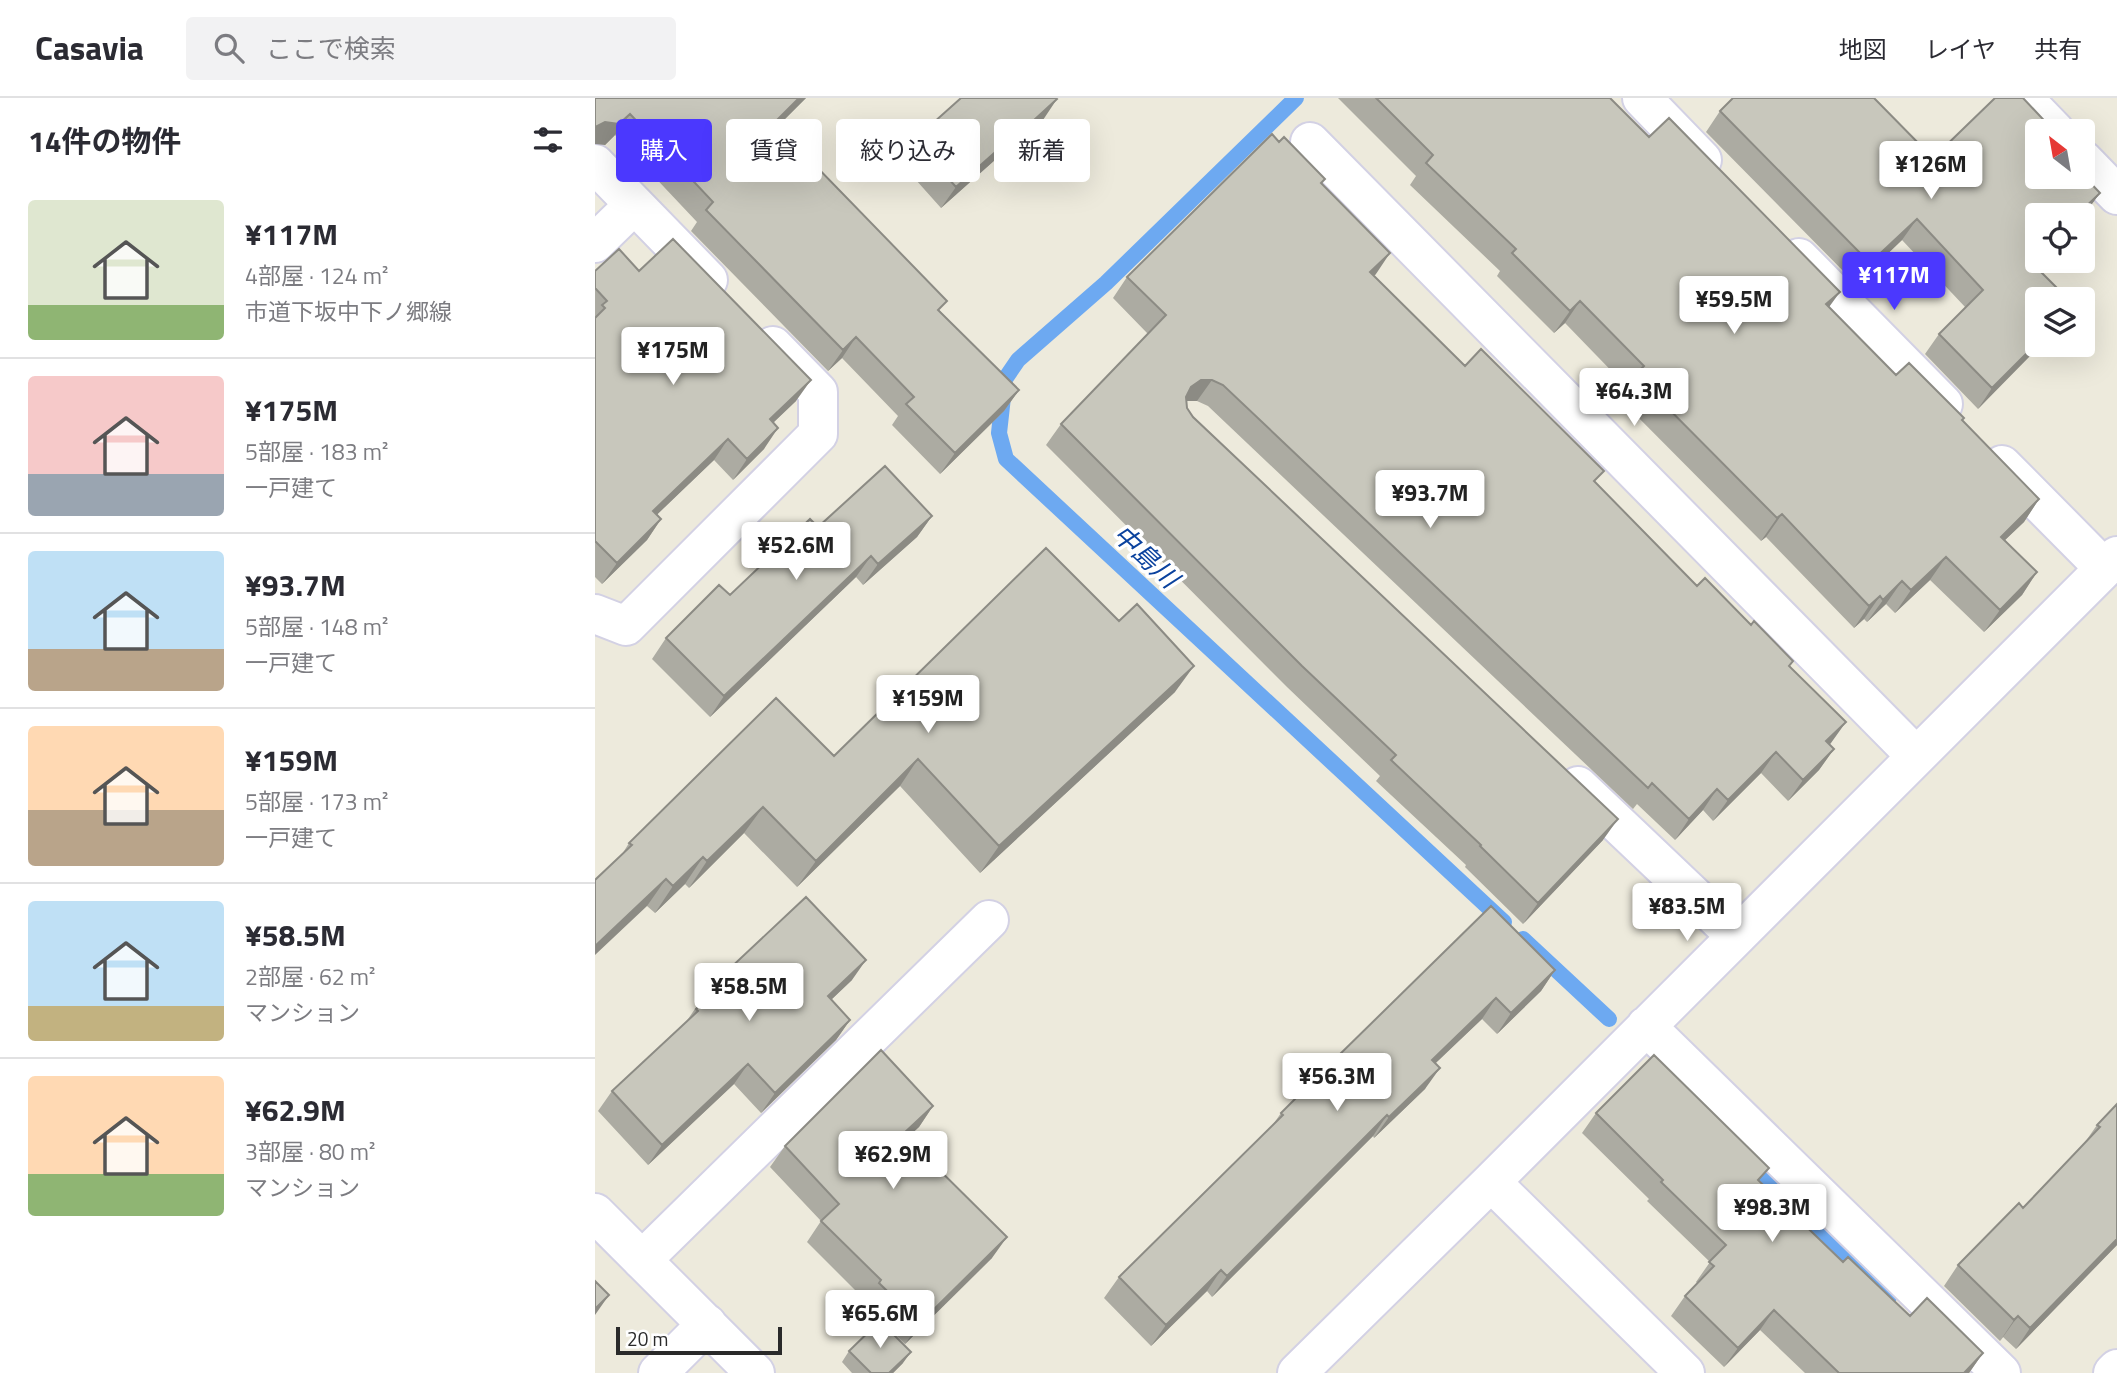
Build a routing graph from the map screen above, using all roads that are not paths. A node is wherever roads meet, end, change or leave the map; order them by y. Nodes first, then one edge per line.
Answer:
1 (1641, 98) edge
2 (1310, 142) dead end
3 (595, 164) edge
4 (2095, 172) edge
5 (1728, 186) edge
6 (2117, 195) edge
7 (634, 205) junction
8 (1776, 235) edge
9 (595, 243) edge
10 (2111, 562) edge
11 (595, 614) edge
12 (1916, 756) junction
13 (1555, 765) edge
14 (989, 920) dead end
15 (1736, 936) junction
16 (1646, 1026) junction
17 (1491, 1182) junction
18 (595, 1213) edge
19 (642, 1260) junction
20 (707, 1324) junction
21 (2117, 1369) edge
22 (658, 1373) edge
23 (755, 1373) edge
24 (1297, 1373) edge
25 (1685, 1373) edge
26 (2001, 1373) edge
27 (2113, 1373) edge

1 - 5 street
2 - 12 street
3 - 7 street
4 - 6 street
7 - 9 street
7 - 11 street
8 - 10 street
10 - 12 street
12 - 15 street
13 - 15 street
14 - 19 street
15 - 16 street
16 - 17 street
16 - 26 street
17 - 24 street
17 - 25 street
18 - 19 street
19 - 20 street
20 - 22 street
20 - 23 street
21 - 27 street

